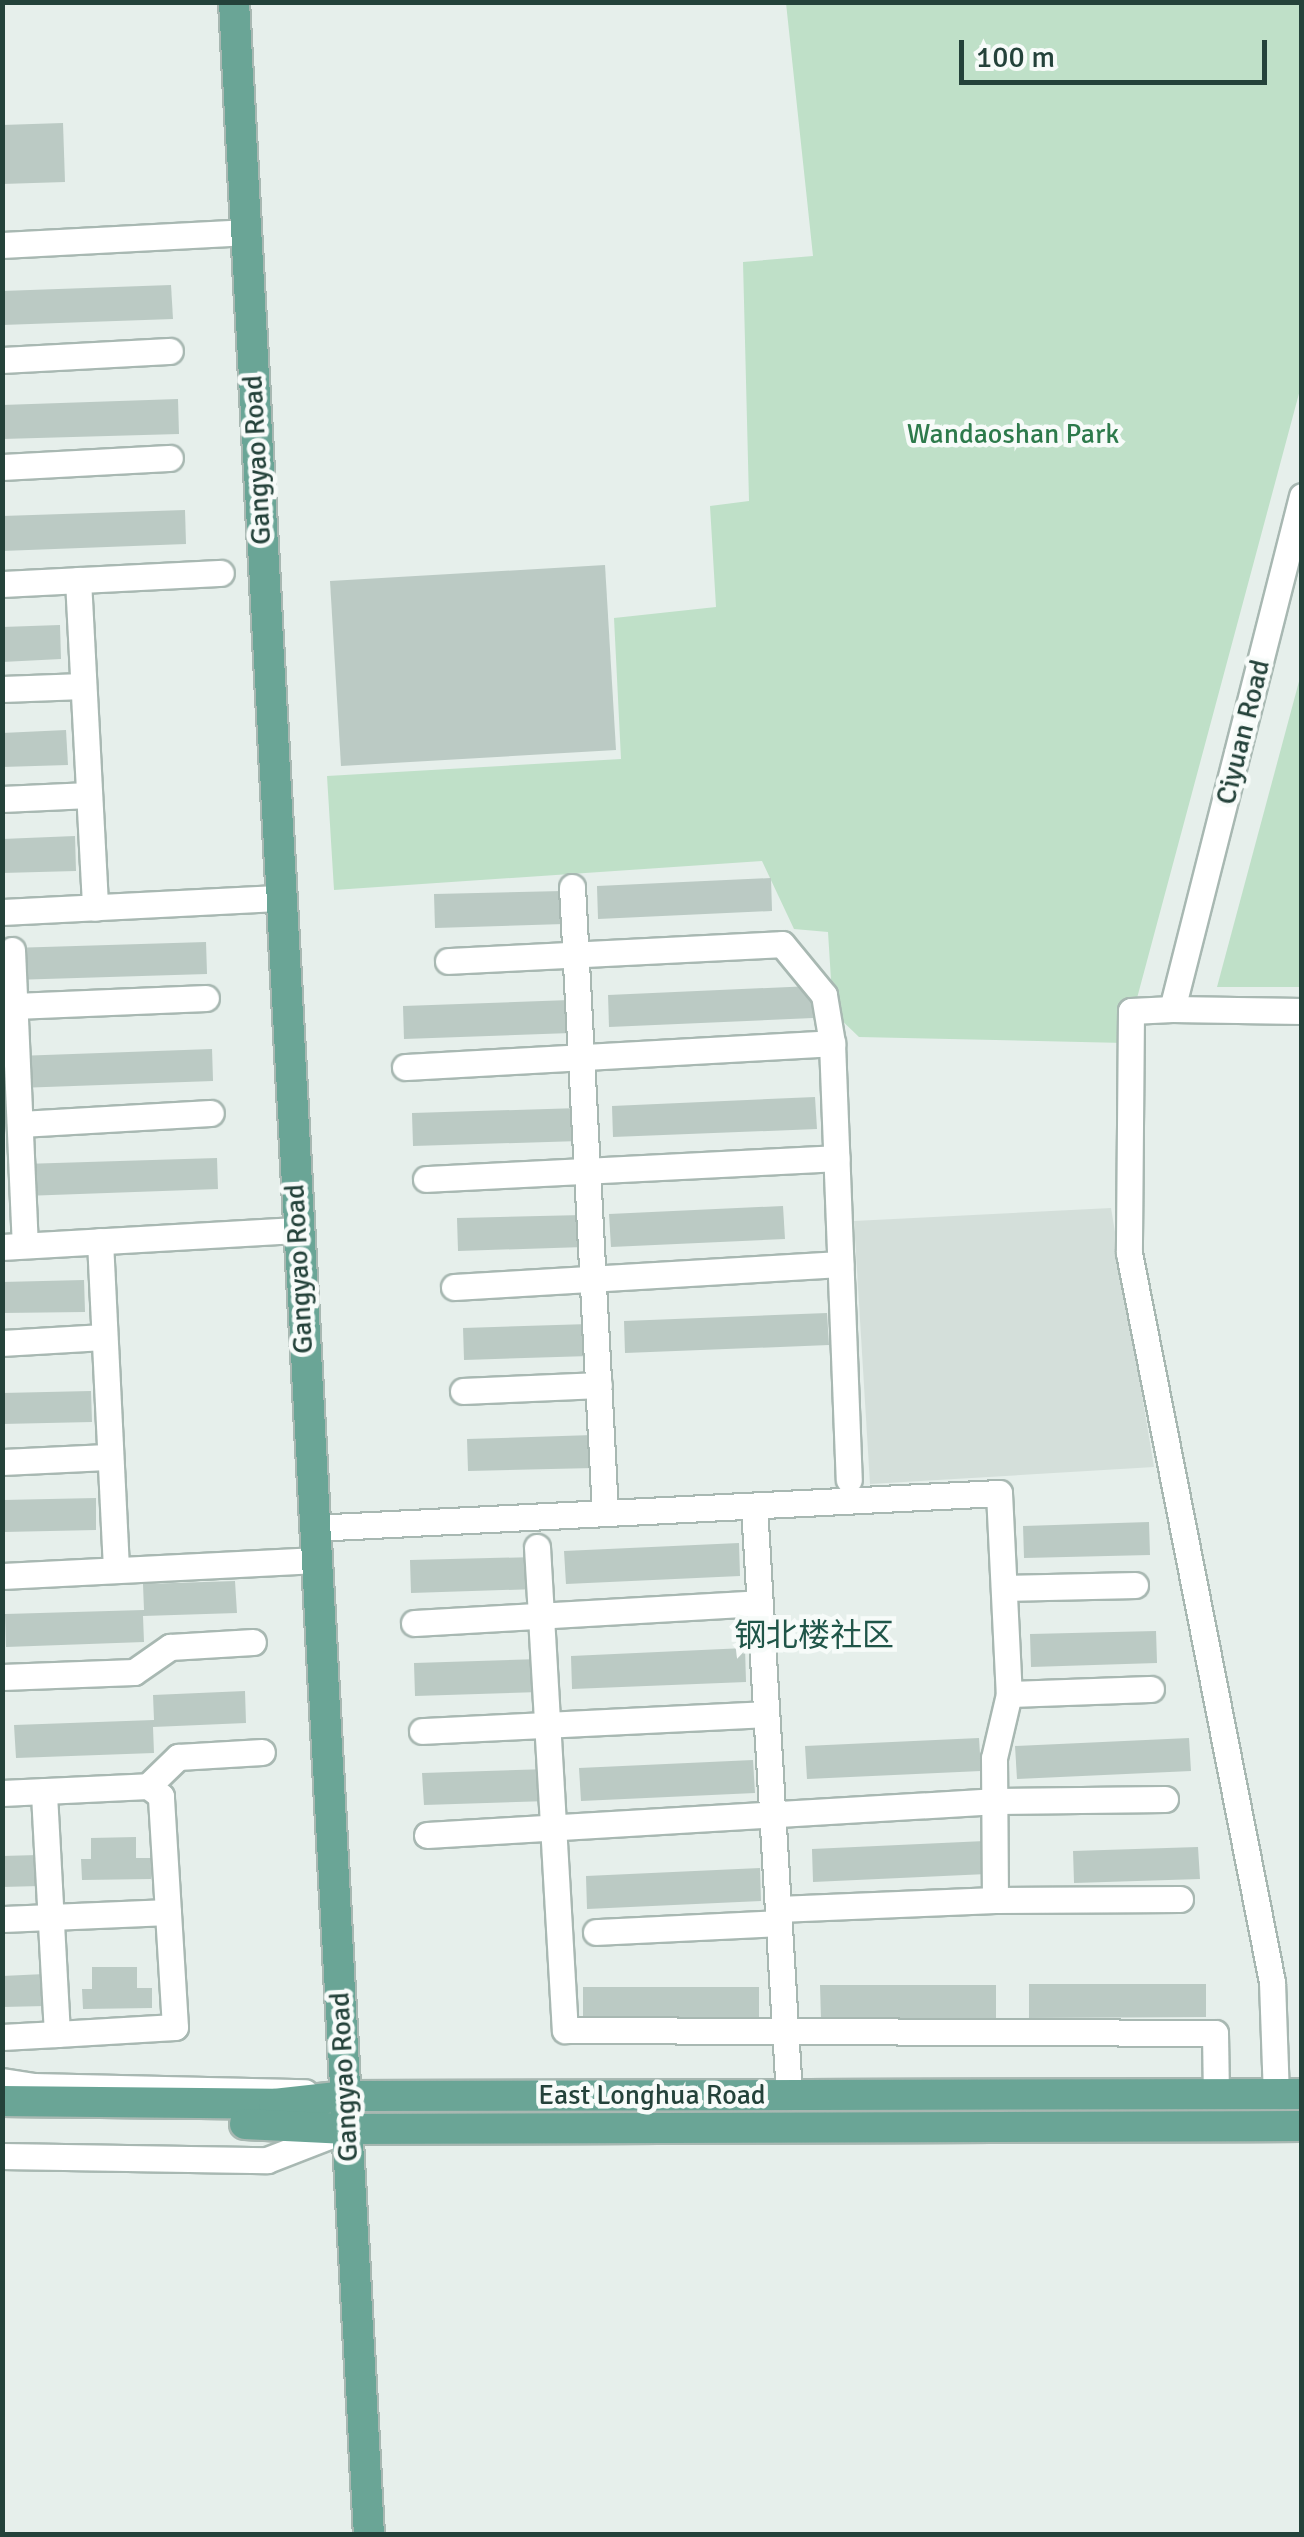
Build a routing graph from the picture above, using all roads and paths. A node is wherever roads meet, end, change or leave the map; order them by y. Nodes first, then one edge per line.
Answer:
1 (234, 2) edge
2 (246, 232) junction
3 (2, 245) edge
4 (170, 351) dead end
5 (2, 360) edge
6 (170, 458) dead end
7 (2, 466) edge
8 (1302, 496) edge
9 (221, 573) dead end
10 (78, 580) junction
11 (2, 584) edge
12 (83, 686) junction
13 (2, 690) edge
14 (89, 795) junction
15 (2, 799) edge
16 (572, 887) dead end
17 (280, 898) junction
18 (95, 908) junction
19 (2, 912) edge
20 (12, 950) dead end
21 (575, 956) junction
22 (448, 962) dead end
23 (206, 998) dead end
24 (15, 1006) junction
25 (1172, 1009) junction
26 (1302, 1011) edge
27 (832, 1043) junction
28 (581, 1057) junction
29 (405, 1067) dead end
30 (211, 1113) dead end
31 (20, 1124) junction
32 (836, 1158) junction
33 (587, 1171) junction
34 (426, 1180) dead end
35 (297, 1230) junction
36 (100, 1241) junction
37 (14, 1246) edge
38 (840, 1264) junction
39 (593, 1279) junction
40 (454, 1287) dead end
41 (104, 1337) junction
42 (2, 1343) edge
43 (598, 1385) junction
44 (463, 1391) dead end
45 (110, 1457) junction
46 (2, 1462) edge
47 (849, 1480) dead end
48 (754, 1506) junction
49 (606, 1513) junction
50 (314, 1528) junction
51 (537, 1547) dead end
52 (315, 1560) junction
53 (116, 1570) junction
54 (2, 1576) edge
55 (1135, 1585) dead end
56 (1004, 1588) junction
57 (760, 1604) junction
58 (541, 1614) junction
59 (414, 1623) dead end
60 (253, 1642) dead end
61 (2, 1677) edge
62 (1152, 1689) dead end
63 (1010, 1694) junction
64 (766, 1714) junction
65 (548, 1723) junction
66 (422, 1731) dead end
67 (262, 1752) dead end
68 (148, 1786) junction
69 (44, 1792) junction
70 (2, 1793) edge
71 (1165, 1798) dead end
72 (997, 1801) junction
73 (772, 1814) junction
74 (554, 1826) junction
75 (428, 1835) dead end
76 (1180, 1899) dead end
77 (995, 1900) junction
78 (168, 1912) junction
79 (778, 1916) junction
80 (51, 1917) junction
81 (2, 1919) edge
82 (596, 1932) dead end
83 (784, 2030) junction
84 (57, 2034) junction
85 (2, 2037) edge
86 (2, 2081) edge
87 (1216, 2094) junction
88 (1289, 2094) edge
89 (788, 2095) junction
90 (345, 2096) junction
91 (2, 2101) edge
92 (2, 2122) edge
93 (1302, 2126) edge
94 (347, 2129) junction
95 (2, 2156) edge
96 (369, 2534) edge

1 - 2 main road, Gangyao Road
2 - 3 street
2 - 17 main road, Gangyao Road
4 - 5 street
6 - 7 street
8 - 25 street, Ciyuan Road
9 - 10 street
10 - 11 street
10 - 12 street
12 - 13 street
12 - 14 street
14 - 15 street
14 - 18 street
16 - 21 street
17 - 18 street
17 - 35 main road, Gangyao Road
18 - 19 street
20 - 24 street
21 - 22 street
21 - 27 street
21 - 28 street
23 - 24 street
24 - 31 street
25 - 26 street
25 - 88 street
27 - 28 street
27 - 32 street
28 - 29 street
28 - 33 street
30 - 31 street
31 - 37 street
32 - 33 street
32 - 38 street
33 - 34 street
33 - 39 street
35 - 36 street
35 - 50 main road, Gangyao Road
36 - 37 street
36 - 41 street
38 - 39 street
38 - 47 street
39 - 40 street
39 - 43 street
41 - 42 street
41 - 45 street
43 - 44 street
43 - 49 street
45 - 46 street
45 - 53 street
48 - 49 street
48 - 56 street
48 - 57 street
49 - 50 street
50 - 52 main road, Gangyao Road
51 - 58 street
52 - 53 street
52 - 90 main road, Gangyao Road
53 - 54 street
55 - 56 street
56 - 63 street
57 - 58 street
57 - 64 street
58 - 59 street
58 - 65 street
60 - 61 street
62 - 63 street
63 - 72 street
64 - 65 street
64 - 73 street
65 - 66 street
65 - 74 street
67 - 68 street
68 - 69 street
68 - 78 street
69 - 70 street
69 - 80 street
71 - 72 street
72 - 73 street
72 - 77 street
73 - 74 street
73 - 79 street
74 - 75 street
74 - 83 street
76 - 77 street
77 - 79 street
78 - 80 street
78 - 84 street
79 - 82 street
79 - 83 street
80 - 81 street
80 - 84 street
83 - 87 street
83 - 89 street
84 - 85 street
86 - 90 street
87 - 88 main road, East Longhua Road
87 - 89 main road, East Longhua Road
89 - 90 main road, East Longhua Road
90 - 91 main road, East Longhua Road
90 - 94 main road, Gangyao Road
92 - 94 main road, East Longhua Road
93 - 94 main road, East Longhua Road
94 - 95 street
94 - 96 main road, Gangyao Road

